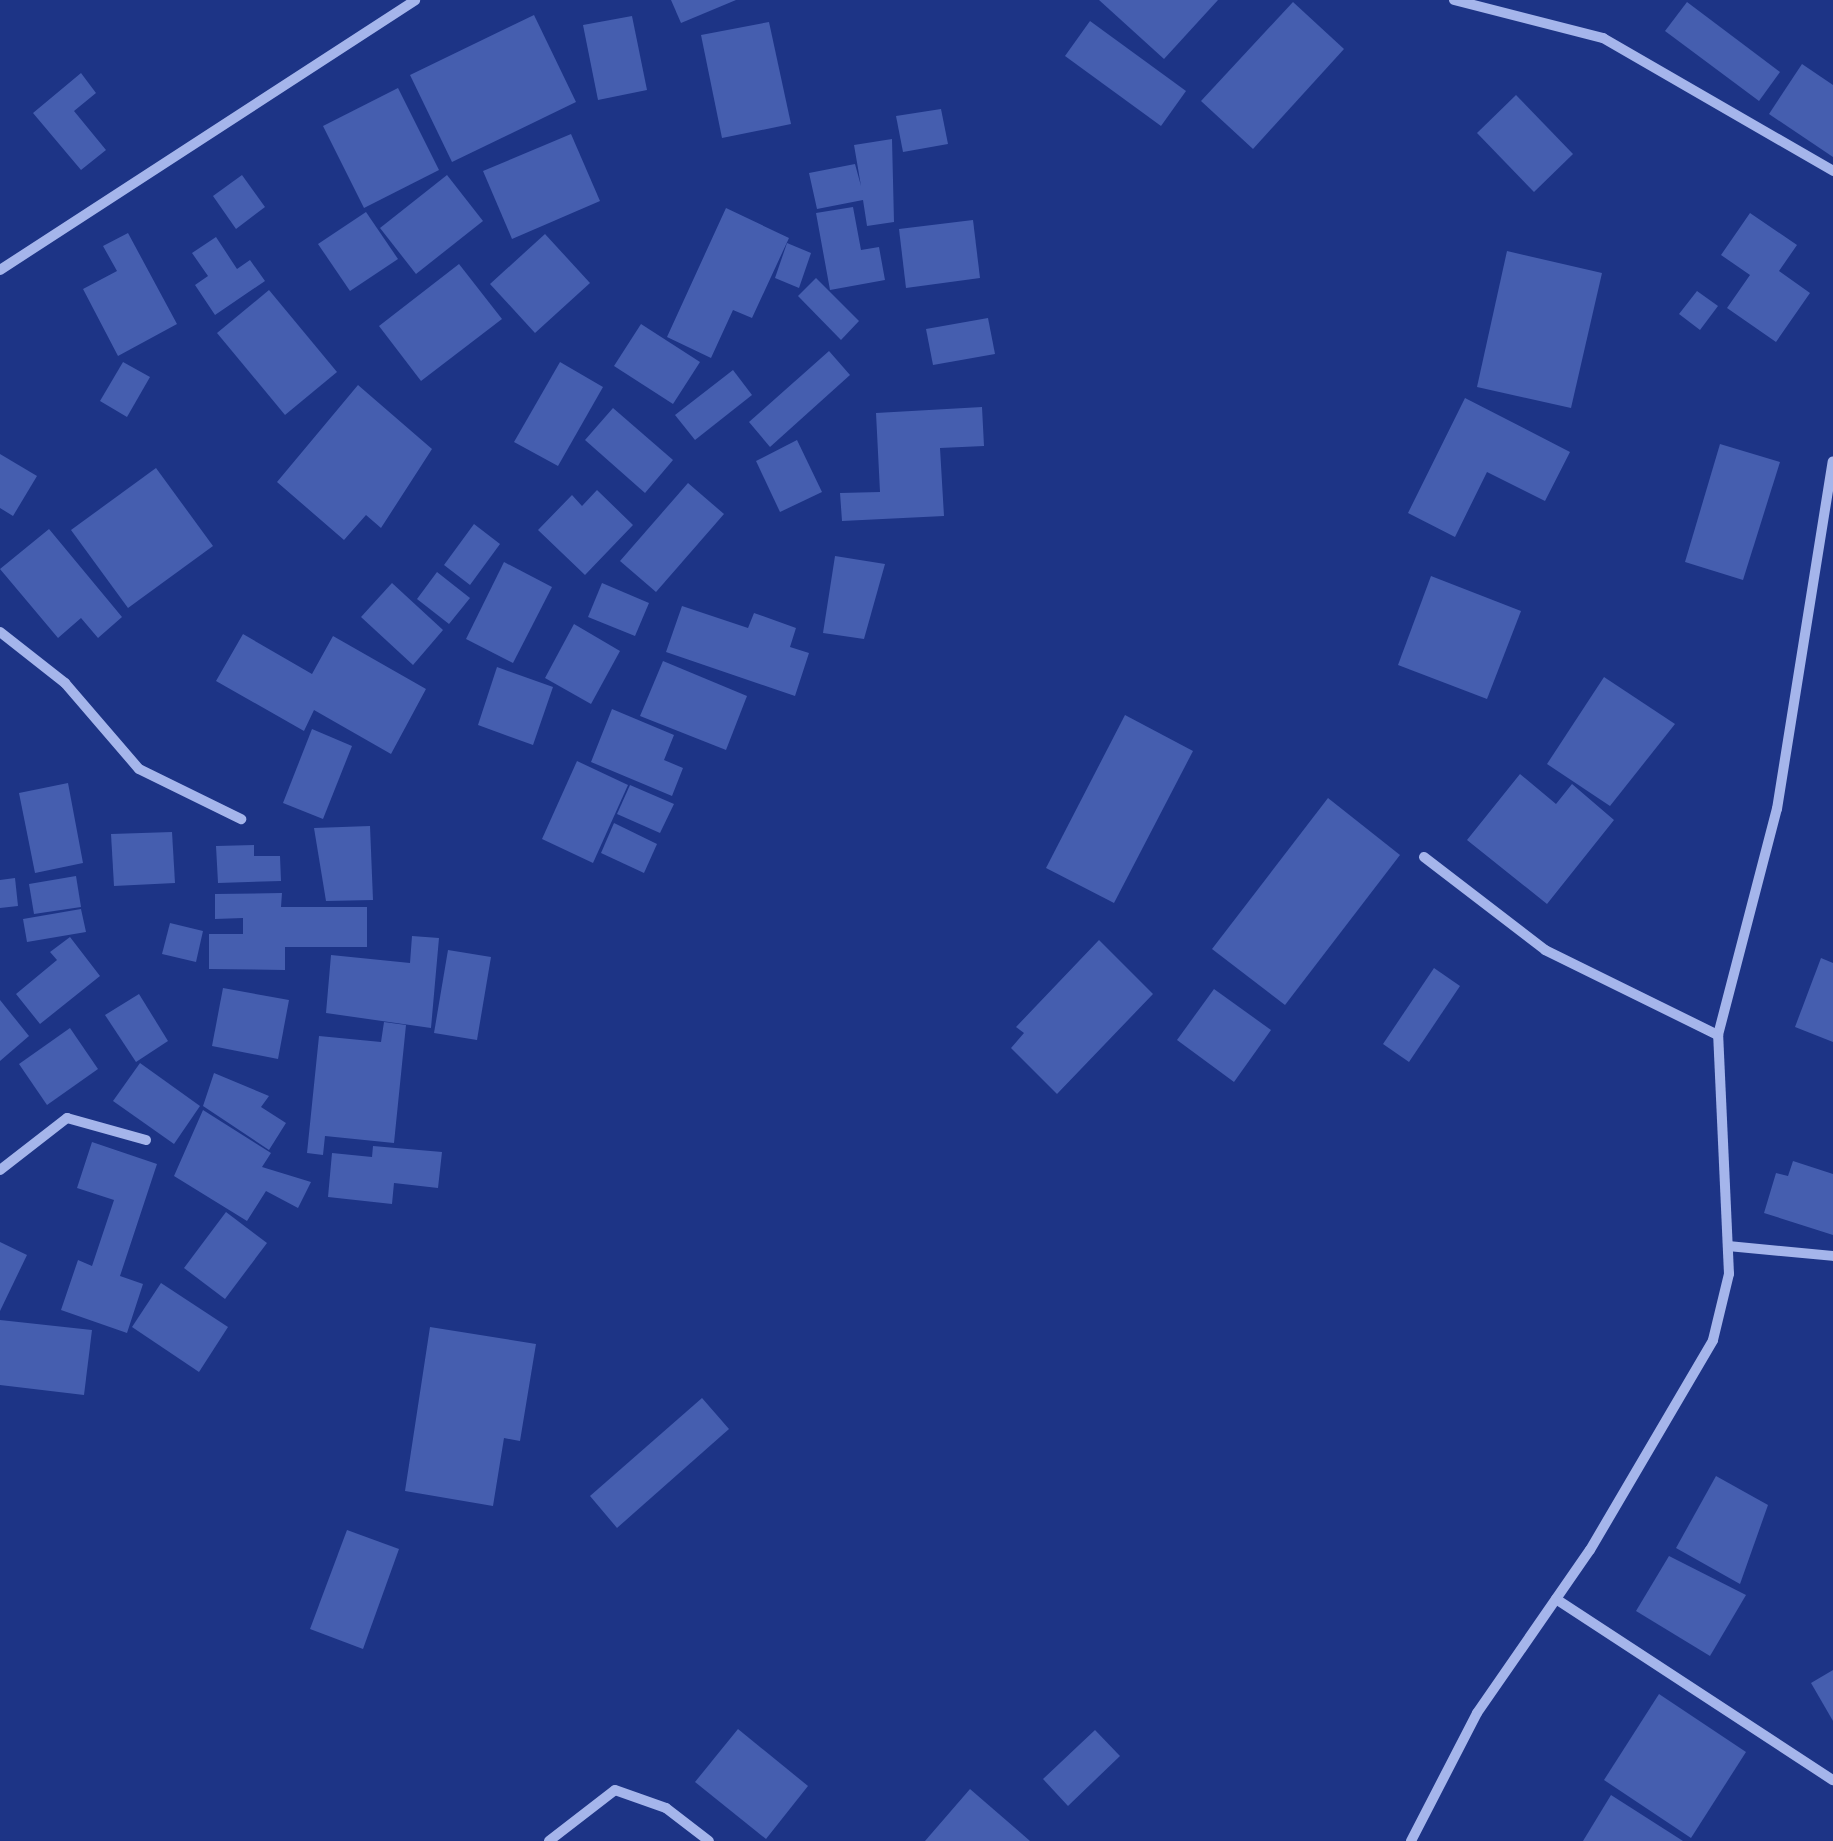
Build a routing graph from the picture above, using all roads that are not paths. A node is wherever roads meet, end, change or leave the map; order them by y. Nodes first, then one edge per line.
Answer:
1 (416, 0) edge
2 (1454, 0) edge
3 (1833, 170) edge
4 (0, 270) edge
5 (1833, 461) edge
6 (0, 632) edge
7 (241, 819) dead end
8 (1424, 857) dead end
9 (1718, 1035) junction
10 (146, 1140) dead end
11 (0, 1170) edge
12 (1728, 1246) junction
13 (1833, 1256) edge
14 (1556, 1599) junction
15 (1833, 1780) edge
16 (550, 1841) edge
17 (709, 1841) edge
18 (1411, 1841) edge

1 - 4 street
2 - 3 street
5 - 9 street
6 - 7 street
8 - 9 street
9 - 12 street
10 - 11 street
12 - 13 street
12 - 14 street
14 - 15 street
14 - 18 street
16 - 17 street

